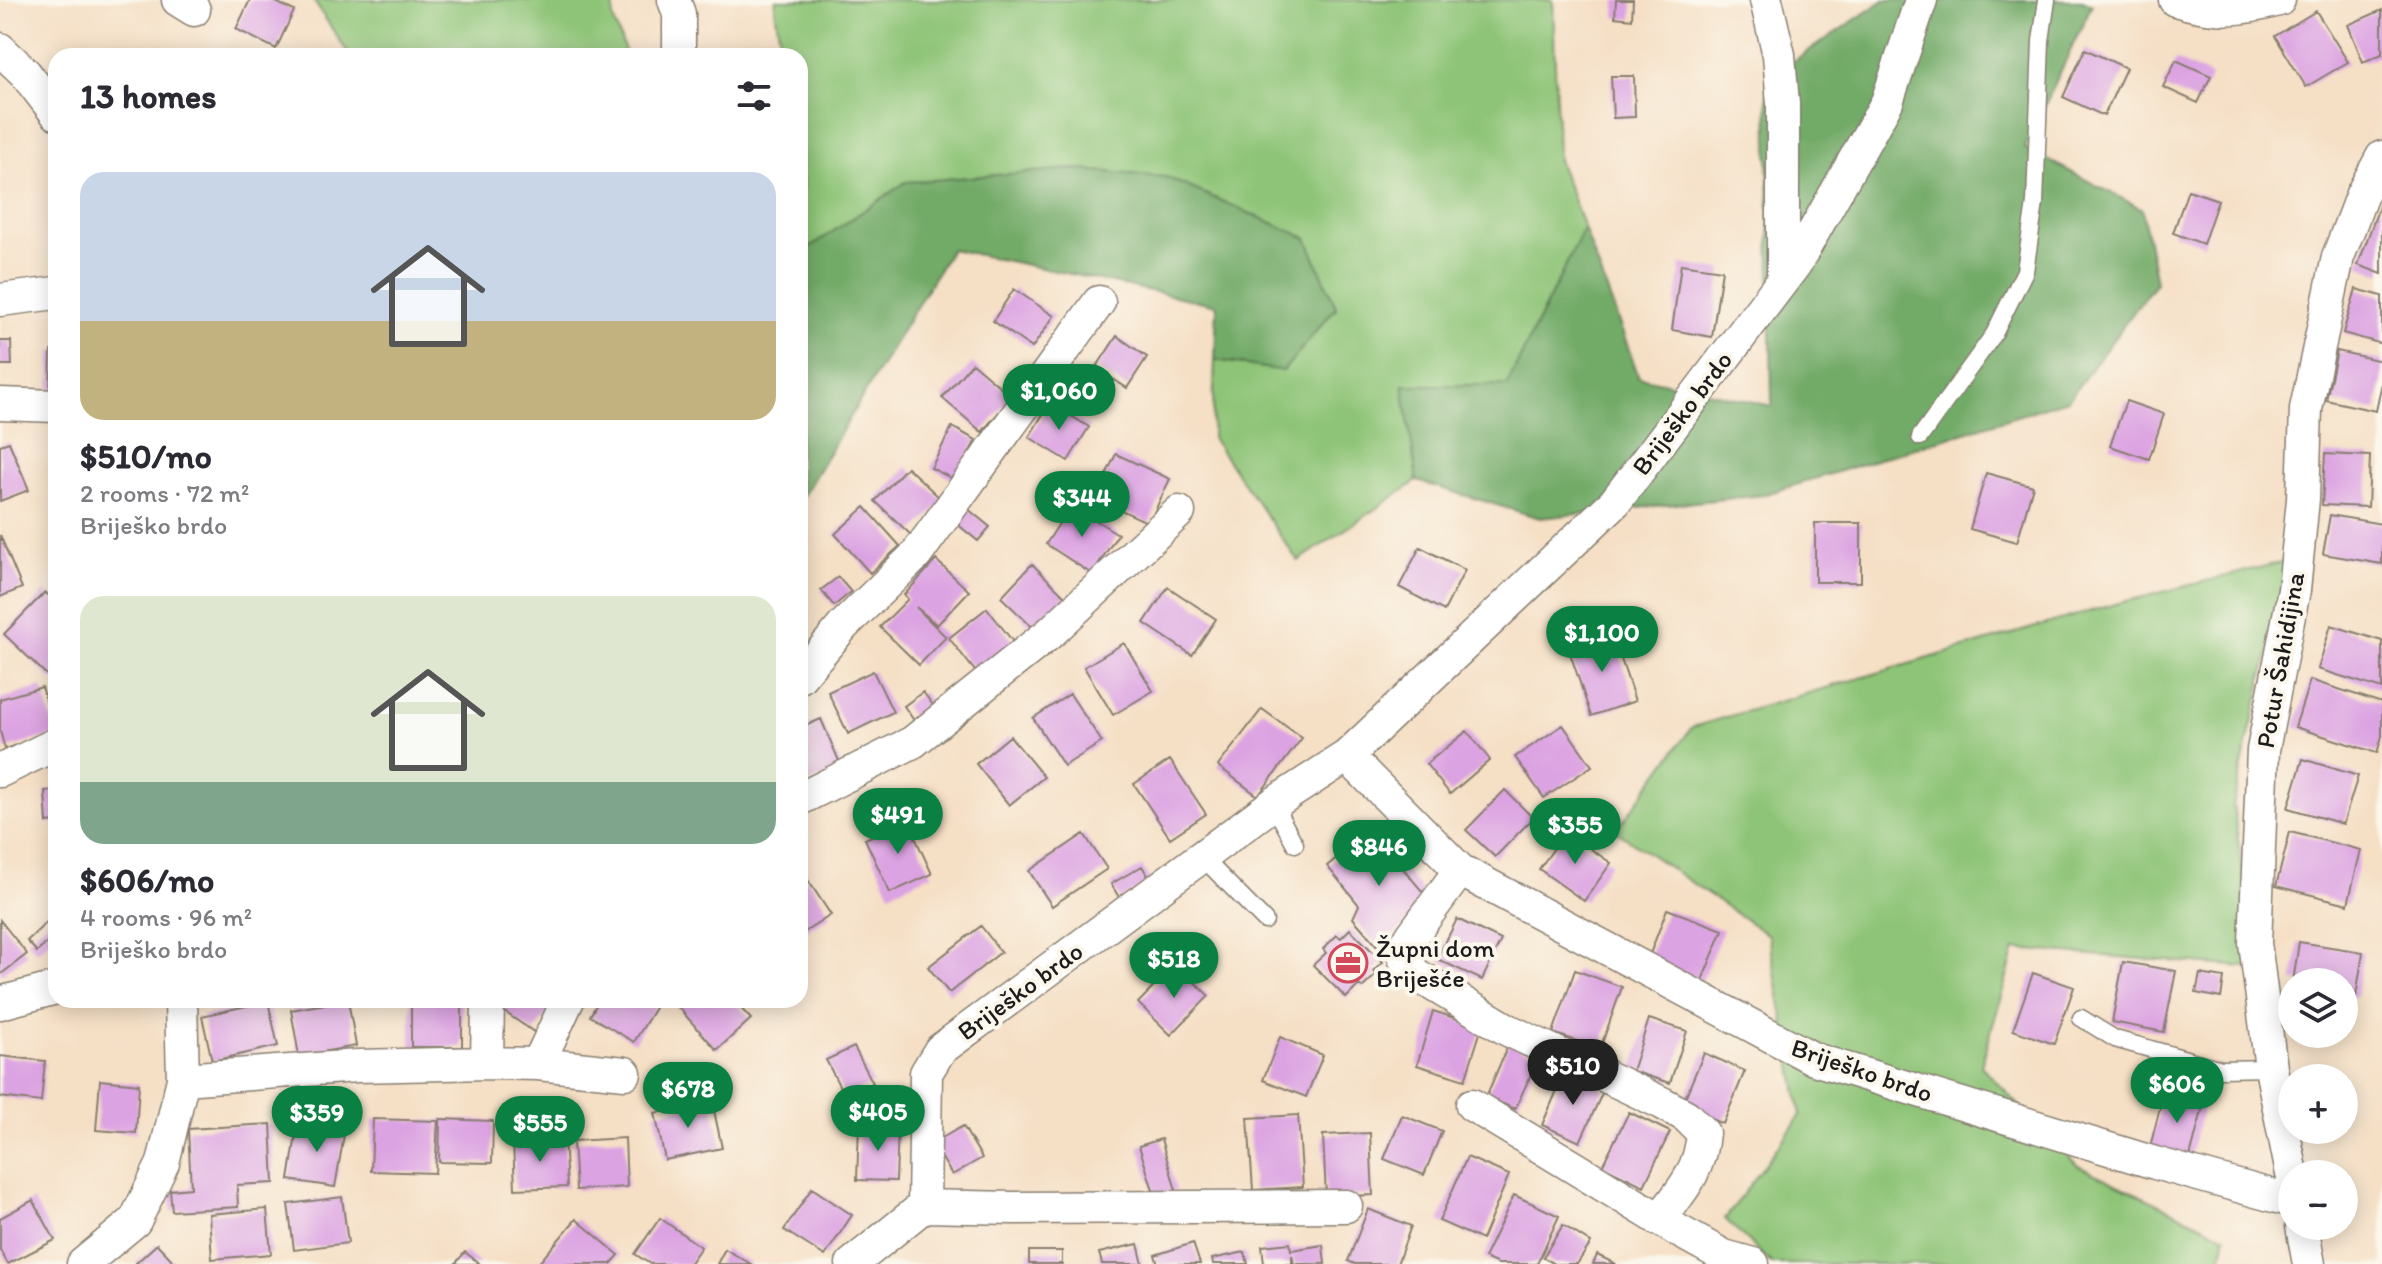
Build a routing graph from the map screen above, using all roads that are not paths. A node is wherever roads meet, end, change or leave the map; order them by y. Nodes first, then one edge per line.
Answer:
1 (674, 0) edge
2 (1766, 0) edge
3 (1921, 0) edge
4 (2047, 0) edge
5 (2175, 0) edge
6 (2279, 0) edge
7 (679, 48) edge
8 (0, 49) edge
9 (48, 103) edge
10 (2382, 157) edge
11 (1783, 280) junction
12 (48, 294) edge
13 (0, 300) edge
14 (1099, 302) dead end
15 (0, 404) edge
16 (48, 406) edge
17 (1920, 437) dead end
18 (1179, 512) dead end
19 (808, 667) edge
20 (48, 748) edge
21 (1347, 756) junction
22 (0, 771) edge
23 (808, 795) edge
24 (1273, 804) junction
25 (1295, 844) dead end
26 (1202, 857) junction
27 (1460, 870) junction
28 (1265, 921) dead end
29 (48, 990) edge
30 (0, 1003) edge
31 (181, 1008) edge
32 (488, 1008) edge
33 (564, 1008) edge
34 (2081, 1018) dead end
35 (487, 1063) junction
36 (538, 1064) junction
37 (2271, 1068) junction
38 (625, 1073) dead end
39 (183, 1079) junction
40 (1472, 1105) dead end
41 (2289, 1160) edge
42 (2278, 1197) edge
43 (924, 1206) junction
44 (1346, 1206) dead end
45 (1659, 1220) junction
46 (2305, 1240) edge
47 (83, 1264) edge
48 (852, 1264) edge
49 (1753, 1264) edge
50 (2309, 1264) edge

1 - 7 street
2 - 11 street
3 - 11 street, Briješko brdo
4 - 17 lane
5 - 6 street
8 - 9 street
10 - 37 street, Potur Šahidijina
11 - 21 street, Briješko brdo
12 - 13 street
14 - 19 street
15 - 16 street
18 - 23 street
20 - 22 street
21 - 24 street, Briješko brdo
21 - 27 street, Briješko brdo
24 - 25 lane
24 - 26 street, Briješko brdo
26 - 28 lane
26 - 43 street, Briješko brdo
27 - 42 street, Briješko brdo
27 - 45 street
29 - 30 street
31 - 39 street
32 - 35 street
33 - 36 street
34 - 37 lane
35 - 36 street
35 - 39 street
36 - 38 street
37 - 41 street, Potur Šahidijina
39 - 47 street
40 - 45 street
43 - 44 street
43 - 48 street
45 - 49 street
46 - 50 street

